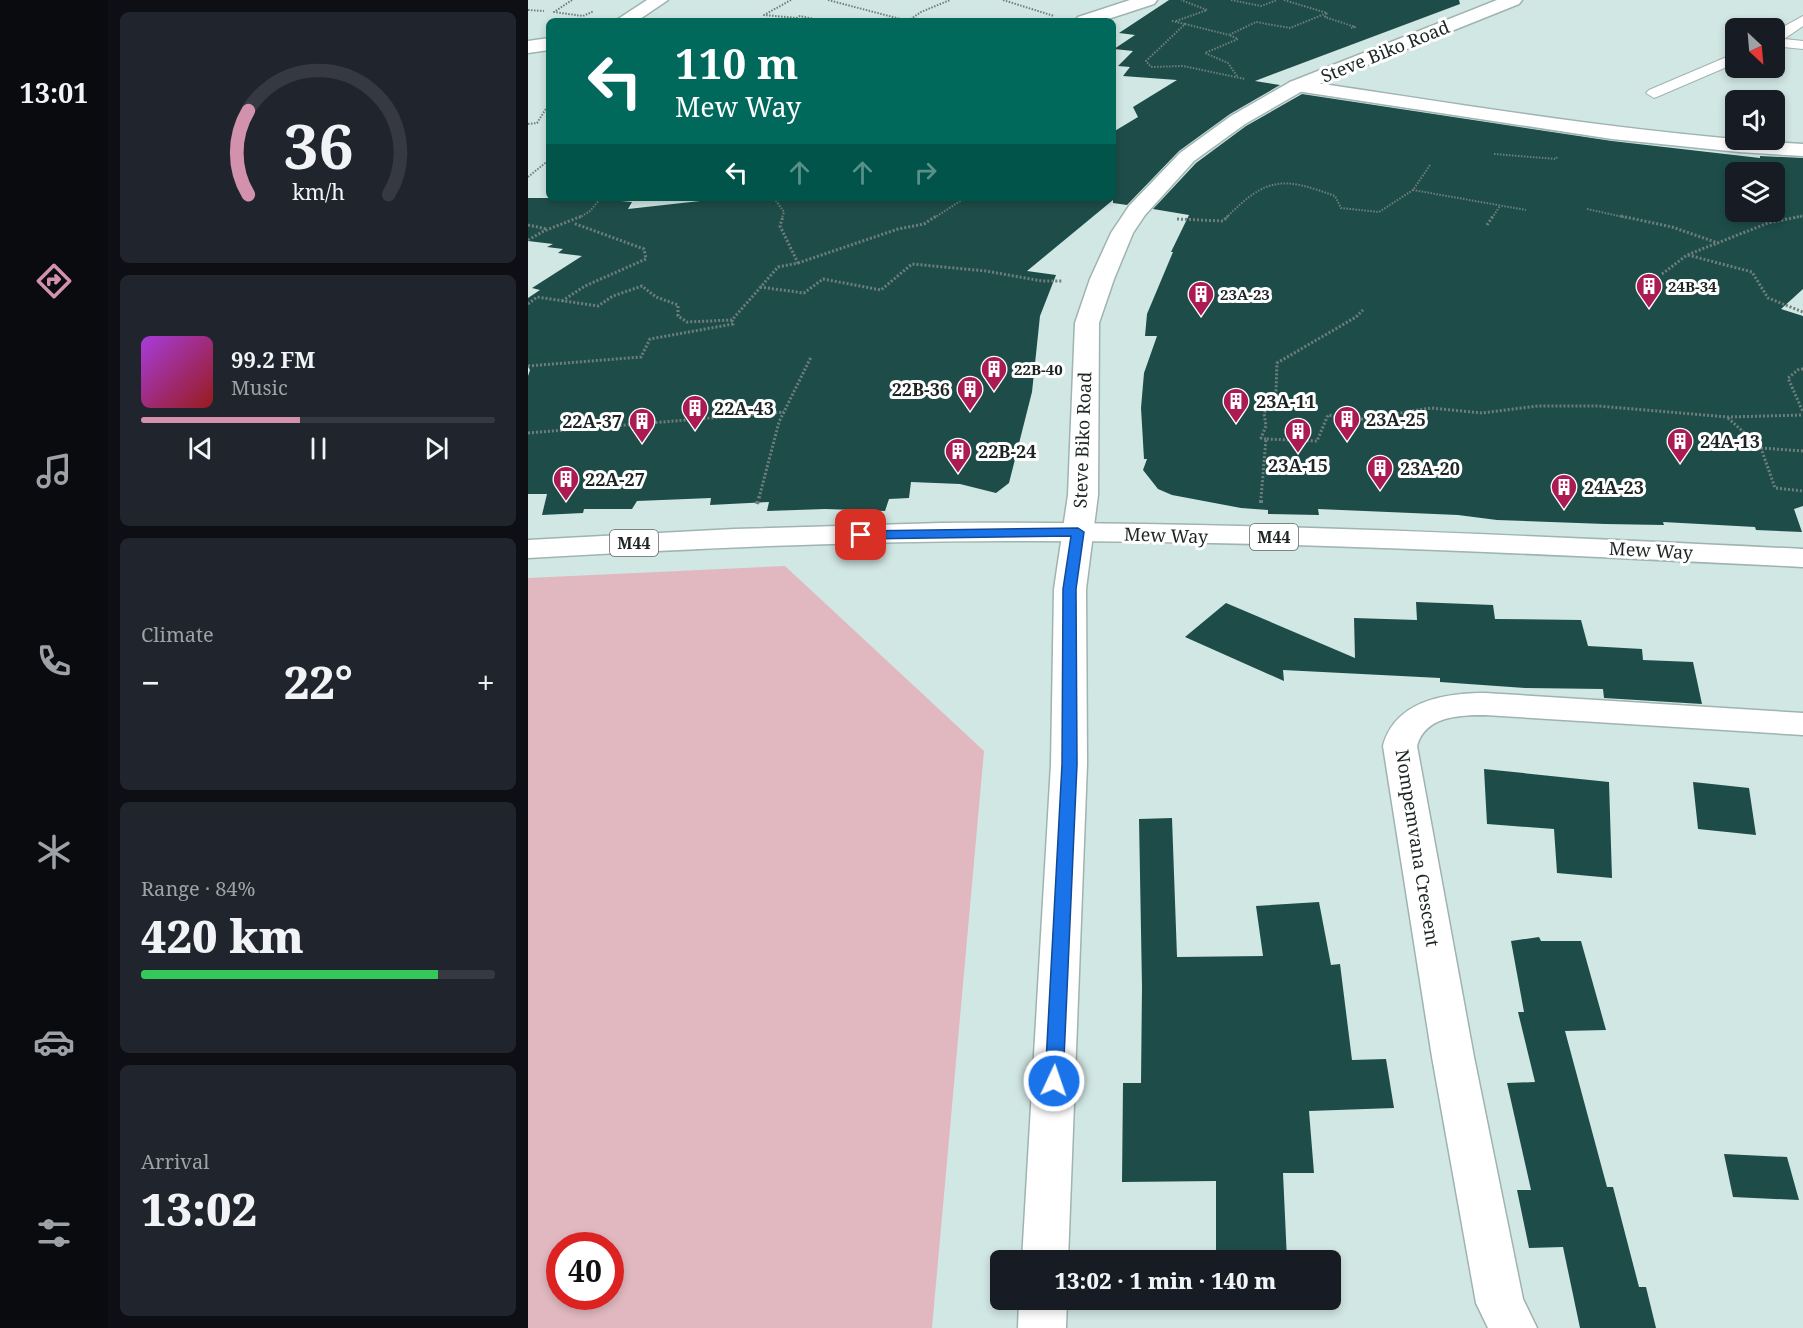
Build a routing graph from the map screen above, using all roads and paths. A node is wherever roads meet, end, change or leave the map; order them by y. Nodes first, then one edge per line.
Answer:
1 (572, 0) edge
2 (659, 0) edge
3 (791, 0) edge
4 (828, 0) edge
5 (950, 0) edge
6 (1004, 0) edge
7 (1148, 0) edge
8 (1180, 0) edge
9 (1231, 0) edge
10 (1277, 0) edge
11 (1284, 0) edge
12 (1513, 0) edge
13 (600, 8) dead end
14 (1119, 9) junction
15 (1327, 13) junction
16 (629, 18) edge
17 (796, 18) joint
18 (809, 18) edge
19 (897, 18) edge
20 (912, 18) edge
21 (1058, 18) dead end
22 (1093, 18) edge
23 (1803, 20) edge
24 (1176, 22) junction
25 (1185, 24) junction
26 (1347, 30) dead end
27 (1785, 32) edge
28 (1229, 35) junction
29 (1785, 42) edge
30 (546, 44) edge
31 (1803, 45) edge
32 (528, 47) edge
33 (1725, 62) edge
34 (1237, 76) junction
35 (1292, 89) junction
36 (1654, 93) dead end
37 (546, 109) edge
38 (528, 124) edge
39 (1803, 150) edge
40 (546, 162) edge
41 (1430, 165) dead end
42 (528, 177) edge
43 (1413, 190) junction
44 (599, 201) edge
45 (776, 201) edge
46 (960, 201) edge
47 (1500, 206) junction
48 (1587, 209) dead end
49 (1526, 210) dead end
50 (1137, 211) junction
51 (1803, 216) edge
52 (573, 222) junction
53 (528, 225) edge
54 (1487, 225) dead end
55 (548, 229) junction
56 (528, 240) edge
57 (1718, 243) junction
58 (1687, 255) junction
59 (798, 263) junction
60 (1662, 274) dead end
61 (1102, 279) junction
62 (759, 287) junction
63 (562, 301) junction
64 (528, 304) edge
65 (1363, 309) dead end
66 (1803, 312) edge
67 (732, 320) junction
68 (811, 357) dead end
69 (528, 366) edge
70 (1803, 369) edge
71 (784, 412) junction
72 (1803, 414) edge
73 (1728, 417) junction
74 (528, 433) edge
75 (1266, 439) junction
76 (1761, 448) junction
77 (1803, 451) edge
78 (1803, 491) edge
79 (1261, 510) dead end
80 (1078, 532) junction
81 (741, 538) junction
82 (528, 549) edge
83 (1803, 558) edge
84 (1803, 724) edge
85 (1045, 1250) edge
86 (1043, 1310) edge
87 (1042, 1328) edge
88 (1513, 1328) edge

1 - 13 path
2 - 16 street
3 - 17 path
4 - 19 path
5 - 20 path
6 - 21 path
7 - 14 street
8 - 24 path
9 - 10 path
11 - 15 path
12 - 35 street, Steve Biko Road
14 - 22 street
14 - 24 path
15 - 26 path
15 - 28 path
17 - 18 path
23 - 27 lane
24 - 25 path
25 - 28 path
25 - 34 path
28 - 34 path
29 - 31 lane
30 - 32 street
33 - 36 lane
34 - 35 path
35 - 39 street
35 - 50 street, Steve Biko Road
37 - 38 path
40 - 42 path
41 - 43 path
43 - 47 path
43 - 50 path
44 - 52 path
45 - 59 path
46 - 59 path
47 - 49 path
47 - 54 path
48 - 57 path
50 - 61 street, Steve Biko Road
51 - 57 path
52 - 55 path
52 - 63 path
53 - 55 path
55 - 56 path
57 - 58 path
58 - 60 path
58 - 66 path
59 - 62 path
61 - 62 path
61 - 80 street, Steve Biko Road
62 - 67 path
63 - 64 path
63 - 67 path
65 - 75 path
67 - 69 path
68 - 71 path
70 - 72 path
71 - 74 path
71 - 81 path
72 - 73 path
73 - 75 path
73 - 76 path
75 - 79 path
76 - 77 path
76 - 78 path
80 - 81 street, Mew Way / M44
80 - 83 street, Mew Way / M44
80 - 85 street, Steve Biko Road
81 - 82 street, Mew Way / M44
84 - 88 street, Nompemvana Crescent
86 - 87 street

